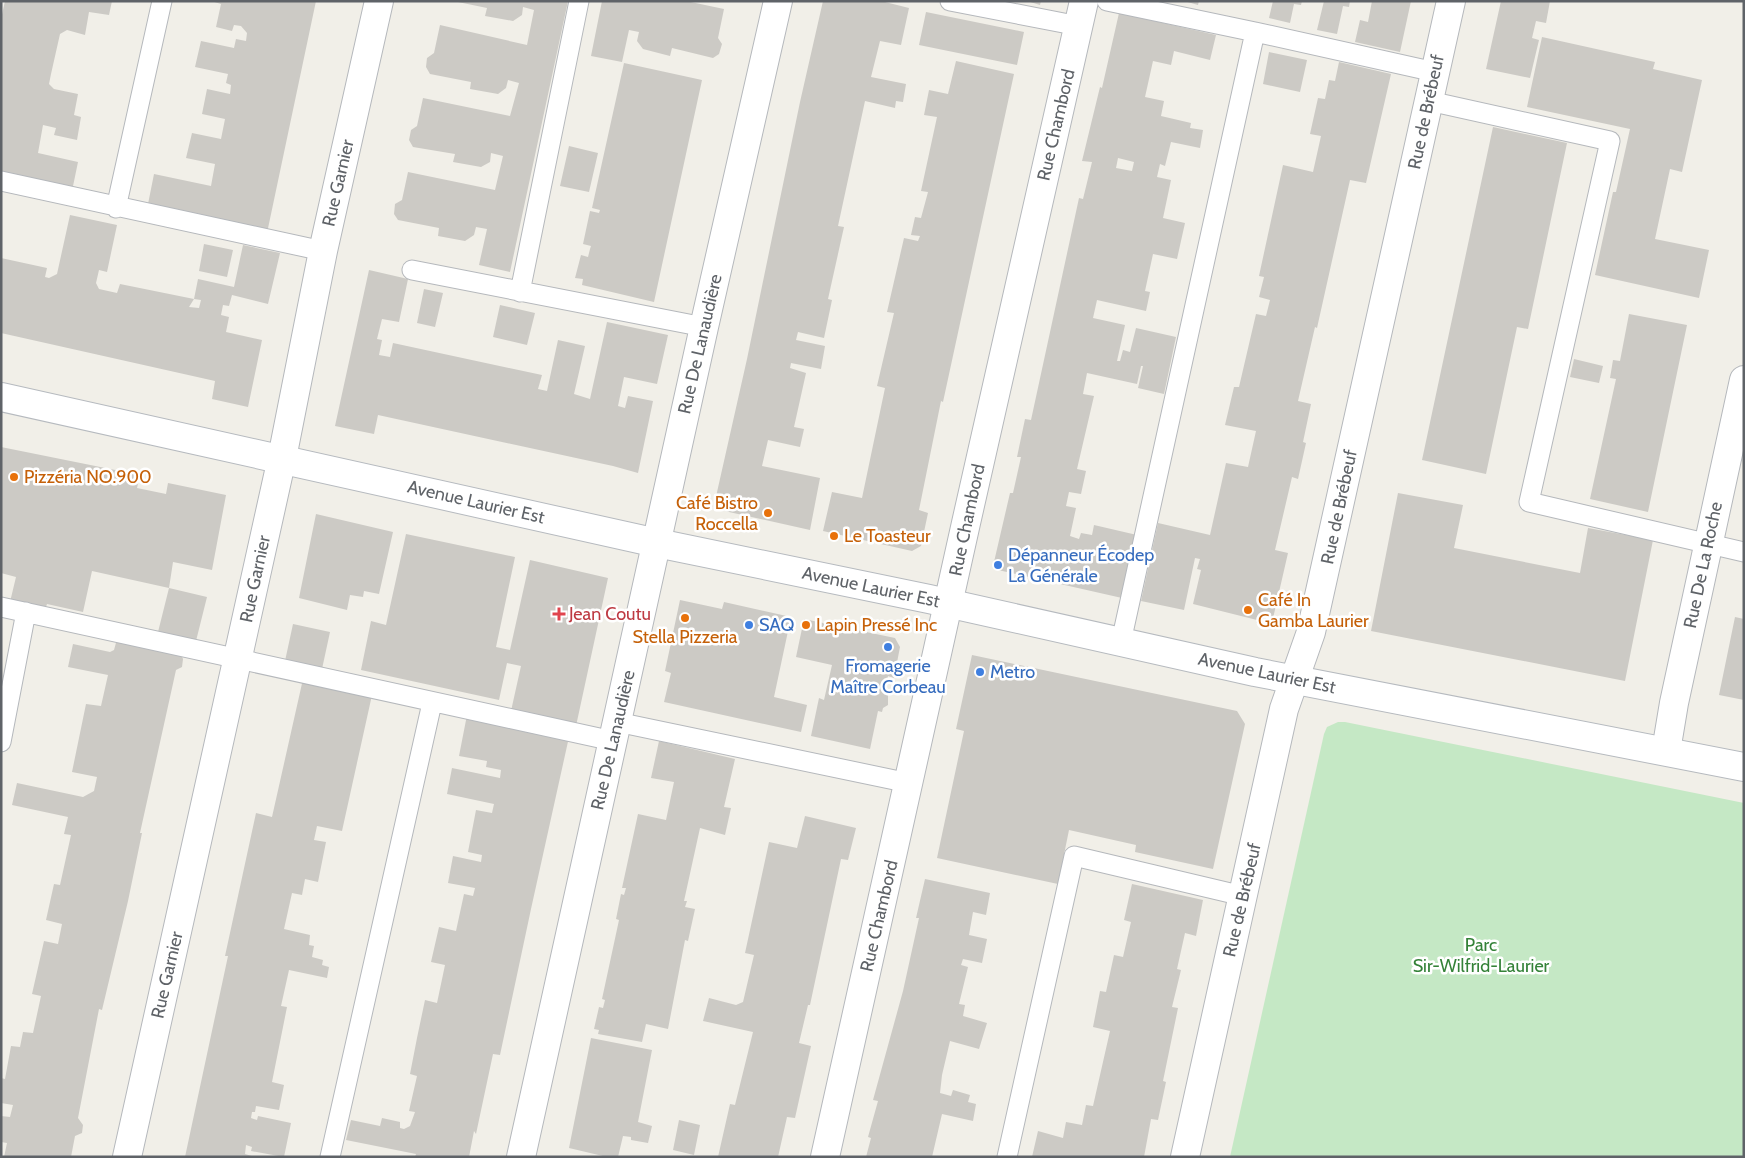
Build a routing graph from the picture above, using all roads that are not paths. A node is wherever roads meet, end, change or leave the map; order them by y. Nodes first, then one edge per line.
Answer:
1 (162, 1) edge
2 (380, 1) edge
3 (579, 1) edge
4 (778, 1) edge
5 (950, 1) edge
6 (1107, 1) edge
7 (1451, 1) edge
8 (1081, 14) edge
9 (1255, 32) junction
10 (1435, 72) junction
11 (1429, 101) junction
12 (1, 181) edge
13 (116, 208) junction
14 (323, 251) junction
15 (412, 270) dead end
16 (520, 292) junction
17 (704, 327) junction
18 (1744, 380) edge
19 (1, 397) edge
20 (282, 458) junction
21 (657, 543) junction
22 (1708, 543) junction
23 (1744, 552) edge
24 (949, 604) junction
25 (1, 607) edge
26 (26, 612) junction
27 (1121, 642) junction
28 (238, 658) junction
29 (1294, 680) junction
30 (432, 703) junction
31 (615, 731) junction
32 (1, 742) edge
33 (1666, 751) junction
34 (1744, 767) edge
35 (909, 783) junction
36 (1243, 896) junction
37 (127, 1157) edge
38 (330, 1157) edge
39 (521, 1157) edge
40 (825, 1157) edge
41 (1007, 1157) edge
42 (1185, 1157) edge

1 - 13 lane
2 - 14 street, Rue Garnier
3 - 16 lane
4 - 17 street, Rue De Lanaudière
5 - 8 lane
6 - 9 lane
7 - 10 street, Rue de Brébeuf
8 - 24 street, Rue Chambord
9 - 10 lane
9 - 27 lane
10 - 11 street, Rue de Brébeuf
11 - 22 lane
11 - 29 street, Rue de Brébeuf
12 - 13 lane
13 - 14 lane
14 - 20 street, Rue Garnier
15 - 16 lane
16 - 17 lane
17 - 21 street, Rue De Lanaudière
18 - 22 street, Rue De La Roche
19 - 20 street, Avenue Laurier Est
20 - 21 street, Avenue Laurier Est
20 - 28 street, Rue Garnier
21 - 24 street, Avenue Laurier Est
21 - 31 street, Rue De Lanaudière
22 - 23 lane
22 - 33 street, Rue De La Roche
24 - 27 street, Avenue Laurier Est
24 - 35 street, Rue Chambord
25 - 26 lane
26 - 28 lane
26 - 32 lane
27 - 29 street, Avenue Laurier Est
28 - 30 lane
28 - 37 street, Rue Garnier
29 - 33 street, Avenue Laurier Est
29 - 36 street, Rue de Brébeuf
30 - 31 lane
30 - 38 lane
31 - 35 lane
31 - 39 street, Rue De Lanaudière
33 - 34 street, Avenue Laurier Est
35 - 40 street, Rue Chambord
36 - 41 lane
36 - 42 street, Rue de Brébeuf

